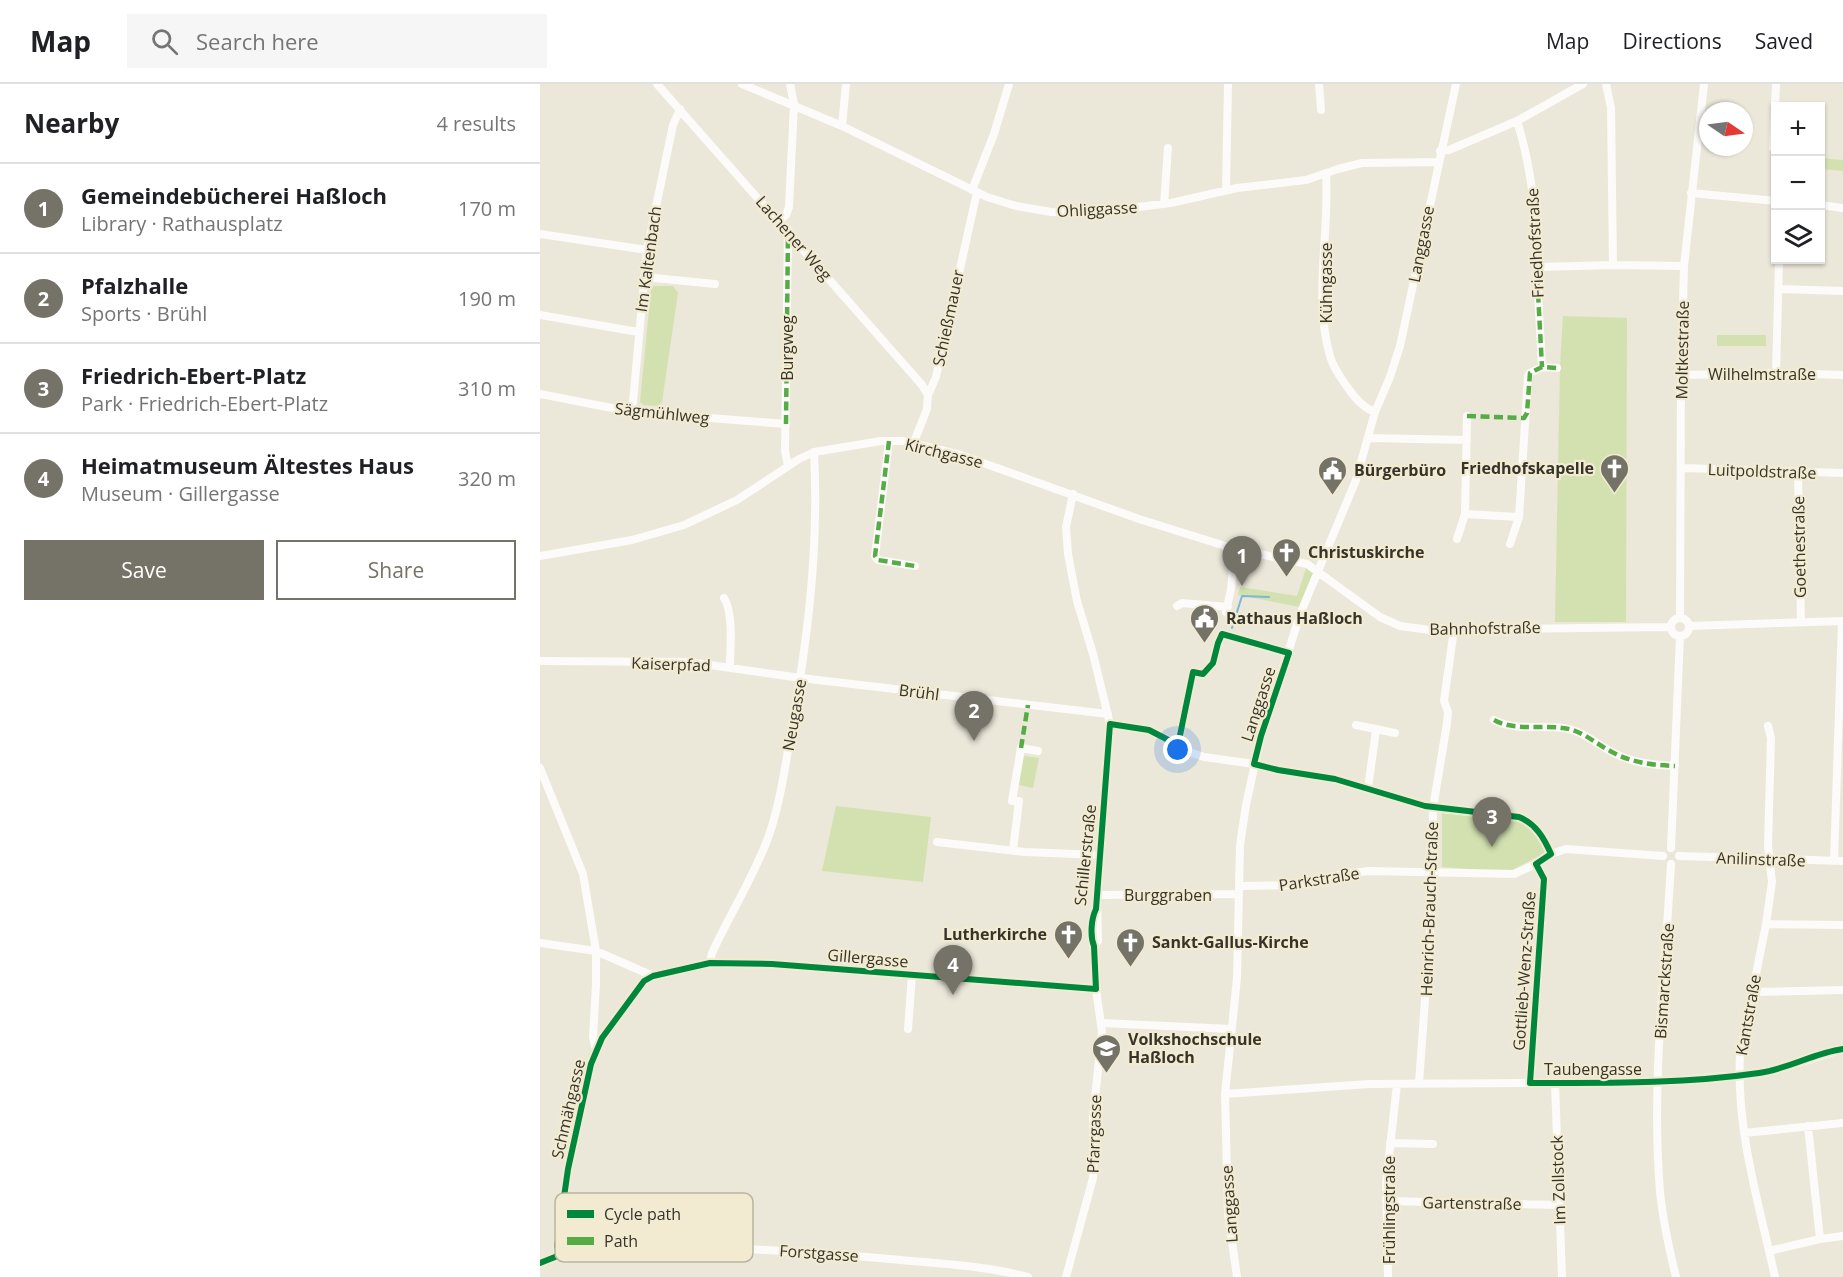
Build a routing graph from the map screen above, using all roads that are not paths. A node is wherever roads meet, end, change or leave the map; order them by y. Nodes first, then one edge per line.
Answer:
1 (657, 84) edge
2 (742, 84) edge
3 (790, 84) edge
4 (846, 84) edge
5 (1009, 84) edge
6 (1228, 84) edge
7 (1319, 84) edge
8 (1456, 84) edge
9 (1583, 84) edge
10 (1606, 84) edge
11 (1704, 84) edge
12 (1776, 84) edge
13 (1775, 102) edge
14 (794, 104) junction
15 (680, 109) junction
16 (1321, 111) dead end
17 (1517, 121) junction
18 (842, 126) junction
19 (1168, 148) dead end
20 (1440, 151) junction
21 (1438, 162) junction
22 (1326, 173) junction
23 (1226, 190) junction
24 (974, 191) junction
25 (1691, 193) junction
26 (1771, 201) edge
27 (1164, 204) junction
28 (1825, 205) edge
29 (1843, 207) edge
30 (779, 221) junction
31 (788, 230) junction
32 (540, 234) edge
33 (647, 250) junction
34 (1779, 264) edge
35 (1613, 265) junction
36 (1684, 266) junction
37 (1539, 267) junction
38 (644, 277) junction
39 (716, 284) dead end
40 (1778, 289) junction
41 (1843, 291) edge
42 (540, 315) edge
43 (638, 332) junction
44 (1542, 367) junction
45 (1557, 368) dead end
46 (1776, 373) junction
47 (1681, 375) junction
48 (1843, 375) edge
49 (540, 394) edge
50 (928, 395) junction
51 (632, 412) junction
52 (1375, 412) junction
53 (1467, 416) dead end
54 (786, 424) junction
55 (1369, 438) junction
56 (889, 441) junction
57 (1467, 441) junction
58 (914, 442) junction
59 (814, 452) junction
60 (788, 466) junction
61 (1681, 468) junction
62 (1798, 472) junction
63 (1843, 473) edge
64 (1073, 494) junction
65 (1465, 514) junction
66 (1520, 517) junction
67 (1457, 539) dead end
68 (1510, 544) dead end
69 (1235, 549) junction
70 (540, 556) edge
71 (915, 566) dead end
72 (1318, 570) junction
73 (724, 598) dead end
74 (1177, 606) dead end
75 (1680, 617) junction
76 (1842, 621) edge
77 (1801, 622) junction
78 (1689, 626) junction
79 (1670, 627) junction
80 (1454, 629) junction
81 (1680, 636) junction
82 (540, 661) edge
83 (730, 668) junction
84 (1203, 674) dead end
85 (801, 678) junction
86 (1109, 719) junction
87 (1494, 720) dead end
88 (1356, 725) dead end
89 (1768, 726) dead end
90 (1376, 730) junction
91 (1395, 733) dead end
92 (1178, 745) junction
93 (1038, 751) dead end
94 (1254, 764) junction
95 (1675, 766) junction
96 (540, 768) edge
97 (1278, 770) dead end
98 (1368, 788) junction
99 (1433, 808) junction
100 (937, 842) dead end
101 (1671, 848) junction
102 (1013, 850) junction
103 (1551, 854) junction
104 (1100, 855) junction
105 (1662, 856) junction
106 (1679, 856) junction
107 (1770, 859) junction
108 (1839, 861) edge
109 (1536, 864) junction
110 (1671, 864) junction
111 (1434, 872) junction
112 (1239, 890) junction
113 (1097, 896) junction
114 (1766, 924) junction
115 (1843, 925) edge
116 (540, 943) edge
117 (596, 951) junction
118 (710, 963) junction
119 (912, 975) junction
120 (653, 976) junction
121 (1096, 989) junction
122 (1843, 990) edge
123 (1752, 992) junction
124 (1101, 1023) junction
125 (908, 1029) dead end
126 (1231, 1029) junction
127 (1843, 1048) edge
128 (596, 1050) junction
129 (1739, 1075) junction
130 (1657, 1082) junction
131 (1419, 1083) junction
132 (1530, 1083) junction
133 (1555, 1083) junction
134 (1397, 1084) junction
135 (1225, 1094) junction
136 (1843, 1123) edge
137 (1808, 1126) junction
138 (1744, 1134) junction
139 (1390, 1143) junction
140 (1433, 1144) dead end
141 (564, 1193) edge
142 (1386, 1201) junction
143 (1559, 1205) junction
144 (1843, 1236) edge
145 (1820, 1239) junction
146 (753, 1249) edge
147 (1769, 1251) junction
148 (555, 1257) edge
149 (540, 1263) edge
150 (1028, 1277) edge
151 (1066, 1277) edge
152 (1237, 1277) edge
153 (1388, 1277) edge
154 (1562, 1277) edge
155 (1676, 1277) edge
156 (1775, 1277) edge

1 - 15 street, Lachener Weg
2 - 14 street, Ohliggasse
3 - 14 street
4 - 18 street
5 - 24 street, Schießmauer
6 - 23 street
7 - 16 street
8 - 20 street, Langgasse
9 - 17 street
10 - 35 street
11 - 25 street, Moltkestraße
12 - 13 street
14 - 18 street, Ohliggasse
14 - 30 street
15 - 30 street, Lachener Weg
15 - 33 street, Im Kaltenbach
17 - 20 street
17 - 37 street, Friedhofstraße
18 - 24 street, Ohliggasse
19 - 27 street
20 - 21 street, Langgasse
21 - 22 street, Ohliggasse
21 - 52 street, Langgasse
22 - 23 street, Ohliggasse
22 - 52 street, Kühngasse
23 - 27 street, Ohliggasse
24 - 27 street, Ohliggasse
24 - 50 street, Schießmauer
25 - 26 street
25 - 36 street, Moltkestraße
28 - 29 street
30 - 31 street, Lachener Weg
31 - 50 street, Lachener Weg
31 - 54 street, Burgweg
32 - 33 street
33 - 38 street, Im Kaltenbach
34 - 40 street
35 - 36 street
35 - 37 street
36 - 47 street, Moltkestraße
37 - 44 street, Friedhofstraße
38 - 39 street
38 - 43 street, Im Kaltenbach
40 - 41 street
40 - 46 street
42 - 43 street
43 - 51 street, Im Kaltenbach
44 - 45 street
44 - 66 street
46 - 47 street, Wilhelmstraße
46 - 48 street, Wilhelmstraße
47 - 61 street, Moltkestraße
49 - 51 street, Sägmühlweg
50 - 58 street, Schießmauer
51 - 54 street, Sägmühlweg
52 - 55 street, Langgasse
53 - 57 street
54 - 60 street, Burgweg
55 - 57 street
55 - 72 street, Langgasse
56 - 58 street, Kirchgasse
56 - 59 street, Kirchgasse
56 - 71 street
57 - 65 street
58 - 64 street, Kirchgasse
59 - 60 street, Kirchgasse
59 - 85 street, Neugasse
60 - 70 street, Kirchgasse
61 - 62 street, Luitpoldstraße
61 - 75 street, Moltkestraße
62 - 63 street, Luitpoldstraße
62 - 77 street, Goethestraße
64 - 69 street, Kirchgasse
64 - 86 street, Schillerstraße
65 - 66 street
65 - 67 street
66 - 68 street
69 - 72 street, Kirchgasse
69 - 74 street
72 - 80 street, Bahnhofstraße
72 - 94 street, Langgasse
73 - 83 street
75 - 78 street
75 - 79 street
76 - 77 street
76 - 108 street
77 - 78 street
78 - 81 street
79 - 80 street, Bahnhofstraße
79 - 81 street
80 - 99 street, Heinrich-Brauch-Straße
81 - 95 street
82 - 83 street, Kaiserpfad
83 - 85 street, Kaiserpfad
84 - 92 street
85 - 86 street, Brühl
85 - 118 street, Neugasse
86 - 92 street, Brühl
86 - 104 street, Schillerstraße
87 - 95 street
88 - 90 street
89 - 107 street, Kantstraße
90 - 91 street
90 - 98 street
92 - 94 street, Brühl
93 - 102 street
94 - 112 street, Langgasse
95 - 101 street
96 - 117 street, Schmähgasse
97 - 98 street
98 - 99 street
99 - 103 street
99 - 111 street, Heinrich-Brauch-Straße
100 - 102 street
101 - 105 street
101 - 106 street
102 - 104 street
103 - 105 street
103 - 109 street, Parkstraße
104 - 113 street, Schillerstraße
105 - 110 street
106 - 107 street, Anilinstraße
106 - 110 street
107 - 108 street, Anilinstraße
107 - 114 street, Kantstraße
109 - 111 street, Parkstraße
109 - 132 street, Gottlieb-Wenz-Straße
110 - 130 street, Bismarckstraße
111 - 112 street, Parkstraße
111 - 131 street, Heinrich-Brauch-Straße
112 - 113 street, Burggraben
112 - 126 street, Langgasse
113 - 121 street, Schillerstraße
114 - 115 street
114 - 123 street, Kantstraße
116 - 117 street
117 - 120 street
117 - 128 street, Schmähgasse
118 - 119 street, Gillergasse
118 - 120 street
119 - 121 street, Gillergasse
119 - 125 street
120 - 128 street, Schmähgasse
121 - 124 street, Pfarrgasse
122 - 123 street
123 - 129 street, Kantstraße
124 - 126 street
124 - 151 street, Pfarrgasse
126 - 135 street, Langgasse
127 - 129 street, Taubengasse
128 - 141 street, Schmähgasse
129 - 130 street, Taubengasse
129 - 138 street, Kantstraße
130 - 133 street, Taubengasse
130 - 155 street, Bismarckstraße
131 - 132 street, Taubengasse
131 - 134 street, Taubengasse
132 - 133 street, Taubengasse
133 - 143 street, Im Zollstock
134 - 135 street, Taubengasse
134 - 139 street, Frühlingstraße
135 - 152 street, Langgasse
136 - 137 street
137 - 138 street
137 - 145 street
138 - 147 street, Kantstraße
139 - 140 street, Frühlingstraße
139 - 142 street, Frühlingstraße
142 - 143 street, Gartenstraße
142 - 153 street, Frühlingstraße
143 - 154 street, Im Zollstock
144 - 145 street
145 - 147 street
146 - 150 street, Forstgasse
147 - 156 street, Kantstraße
148 - 149 street, Forstgasse

